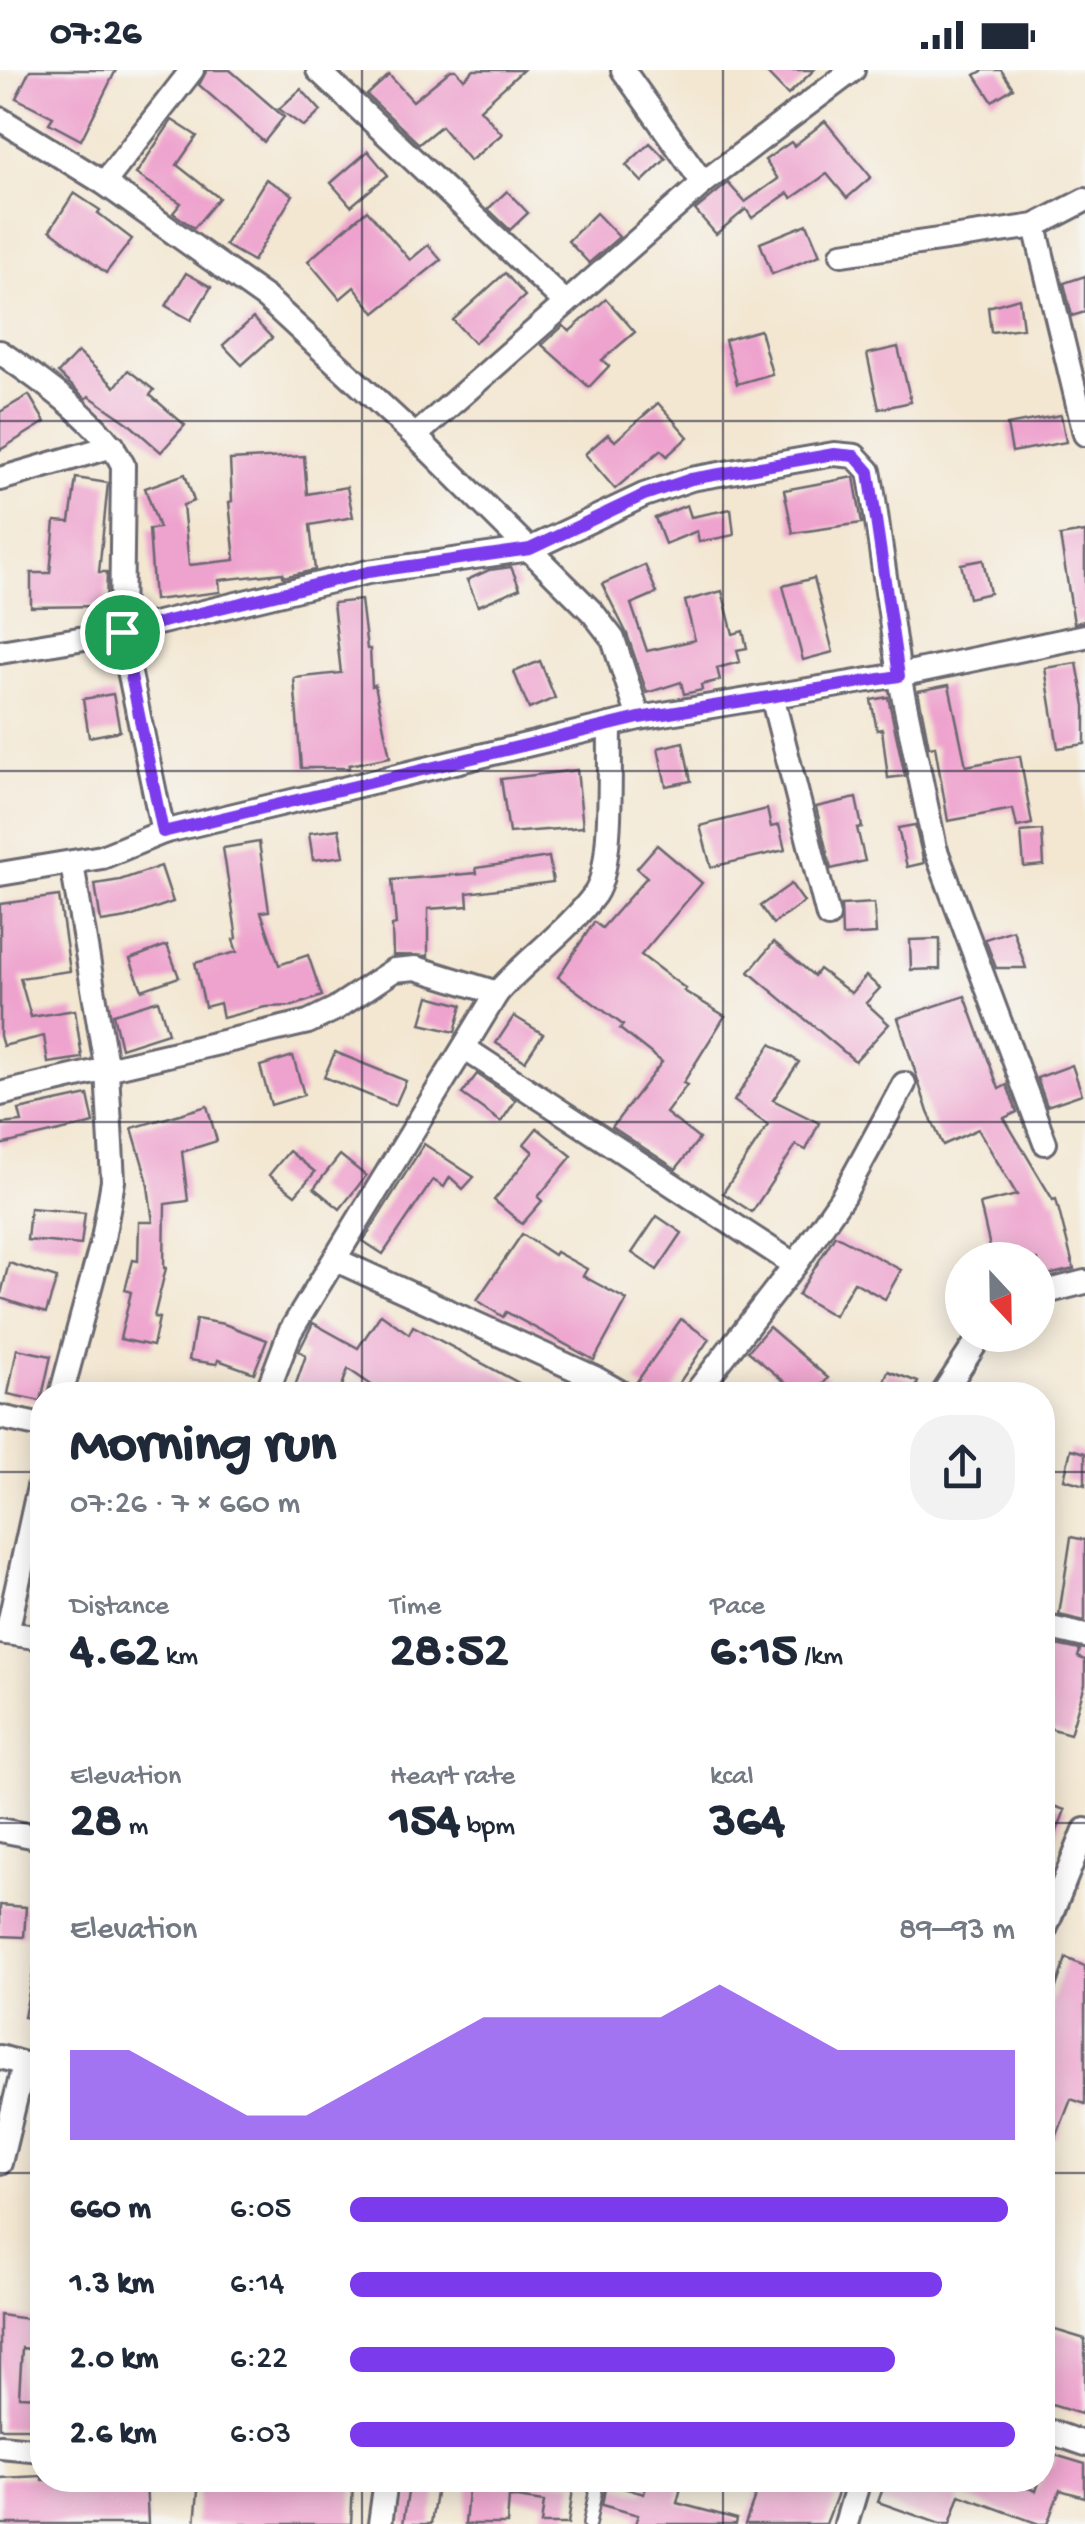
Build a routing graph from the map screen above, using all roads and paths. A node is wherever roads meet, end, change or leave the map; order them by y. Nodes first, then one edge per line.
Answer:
1 (192, 70) edge
2 (318, 70) edge
3 (623, 70) edge
4 (853, 70) edge
5 (0, 120) edge
6 (704, 183) junction
7 (104, 184) junction
8 (1085, 200) edge
9 (1035, 226) junction
10 (842, 254) dead end
11 (566, 303) junction
12 (0, 352) edge
13 (1085, 432) edge
14 (415, 436) junction
15 (113, 446) junction
16 (0, 479) edge
17 (530, 549) junction
18 (122, 632) junction
19 (1085, 636) edge
20 (0, 652) edge
21 (899, 676) junction
22 (772, 696) junction
23 (639, 718) junction
24 (610, 725) junction
25 (163, 832) junction
26 (72, 864) junction
27 (0, 874) edge
28 (828, 916) dead end
29 (496, 993) junction
30 (464, 1048) junction
31 (107, 1070) junction
32 (904, 1084) dead end
33 (0, 1094) edge
34 (1045, 1144) dead end
35 (336, 1260) junction
36 (795, 1266) junction
37 (1085, 1282) edge
38 (1055, 1288) edge
39 (970, 1352) edge
40 (65, 1382) edge
41 (271, 1382) edge
42 (601, 1382) edge
43 (704, 1382) edge
44 (950, 1382) edge
45 (0, 1417) edge
46 (30, 1423) edge
47 (30, 1523) edge
48 (1055, 1629) edge
49 (4, 1632) edge
50 (30, 1636) edge
51 (1085, 1636) edge
52 (0, 1830) edge
53 (1085, 1830) edge
54 (30, 1836) edge
55 (1055, 1905) edge
56 (0, 2057) edge
57 (30, 2066) edge
58 (30, 2076) edge
59 (0, 2163) edge
60 (1055, 2434) edge
61 (1085, 2444) edge
62 (0, 2446) edge
63 (30, 2449) edge
64 (384, 2492) edge
65 (595, 2492) edge
66 (856, 2492) edge
67 (380, 2524) edge
68 (589, 2524) edge
69 (846, 2524) edge

1 - 7 street
2 - 11 street
3 - 6 street
4 - 6 street
5 - 7 street
6 - 11 street
7 - 14 street
8 - 9 street
9 - 10 street
9 - 13 street
11 - 14 street
12 - 15 street
14 - 17 street
15 - 16 street
15 - 18 street
17 - 18 street
17 - 21 street
17 - 23 street
18 - 20 street
18 - 25 street
19 - 21 street
21 - 22 street
21 - 34 street
22 - 23 street
22 - 28 street
23 - 24 street
24 - 25 street
24 - 29 street
25 - 26 street
26 - 27 street
26 - 31 street
29 - 30 street
29 - 31 street
30 - 35 street
30 - 36 street
31 - 33 street
31 - 40 street
32 - 36 street
35 - 41 street
35 - 42 street
36 - 43 street
37 - 38 street
39 - 44 street
45 - 46 street
47 - 49 street
48 - 51 street
49 - 50 street
52 - 54 street
53 - 55 street
56 - 57 street
58 - 59 street
60 - 61 street
62 - 63 street
64 - 67 street
65 - 68 lane
66 - 69 street

